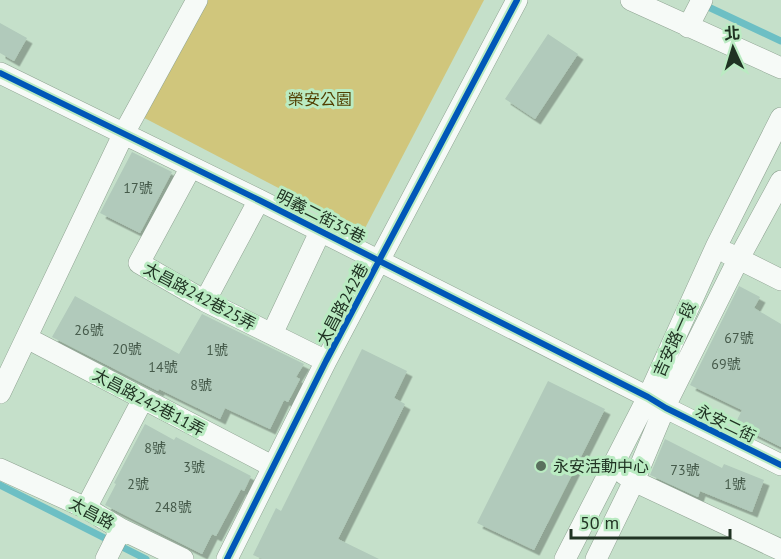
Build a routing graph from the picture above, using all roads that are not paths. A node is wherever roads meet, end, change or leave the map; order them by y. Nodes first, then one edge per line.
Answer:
1 (197, 0) edge
2 (517, 0) edge
3 (631, 0) edge
4 (702, 0) edge
5 (688, 27) junction
6 (781, 68) edge
7 (0, 73) edge
8 (781, 118) edge
9 (123, 135) junction
10 (191, 167) junction
11 (781, 181) edge
12 (259, 200) junction
13 (320, 232) junction
14 (716, 247) junction
15 (738, 260) junction
16 (380, 261) junction
17 (781, 280) edge
18 (205, 301) junction
19 (272, 334) junction
20 (27, 338) junction
21 (326, 361) junction
22 (0, 393) edge
23 (143, 399) junction
24 (658, 403) junction
25 (781, 465) edge
26 (272, 466) junction
27 (613, 467) junction
28 (0, 469) edge
29 (634, 481) junction
30 (86, 508) junction
31 (121, 529) junction
32 (781, 550) edge
33 (566, 558) edge
34 (106, 559) edge
35 (183, 559) edge
36 (226, 559) edge
37 (596, 559) edge

1 - 9 street
2 - 16 street, 太昌路242巷
3 - 5 street
4 - 5 street
5 - 6 street
7 - 9 street, 明義二街35巷
8 - 14 street, 吉安路一段
9 - 10 street, 明義二街35巷
9 - 20 street
10 - 12 street, 明義二街35巷
10 - 18 street, 太昌路242巷25弄
11 - 15 street, 吉安路一段
12 - 13 street, 明義二街35巷
12 - 18 street
13 - 16 street, 明義二街35巷
13 - 19 street
14 - 15 street
14 - 24 street, 吉安路一段
15 - 17 street
15 - 24 street, 吉安路一段
16 - 21 street, 太昌路242巷
16 - 24 street, 明義二街35巷
18 - 19 street, 太昌路242巷25弄
19 - 21 street, 太昌路242巷25弄
20 - 22 street
20 - 23 street, 太昌路242巷11弄
21 - 26 street, 太昌路242巷
23 - 26 street, 太昌路242巷11弄
23 - 30 street
24 - 25 street, 永安二街
24 - 27 street, 吉安路一段
24 - 29 street, 吉安路一段
26 - 36 street, 太昌路242巷
27 - 29 street
27 - 33 street, 吉安路一段
28 - 30 street, 太昌路
29 - 32 street
29 - 37 street, 吉安路一段
30 - 31 street, 太昌路
31 - 34 street
31 - 35 street, 太昌路

